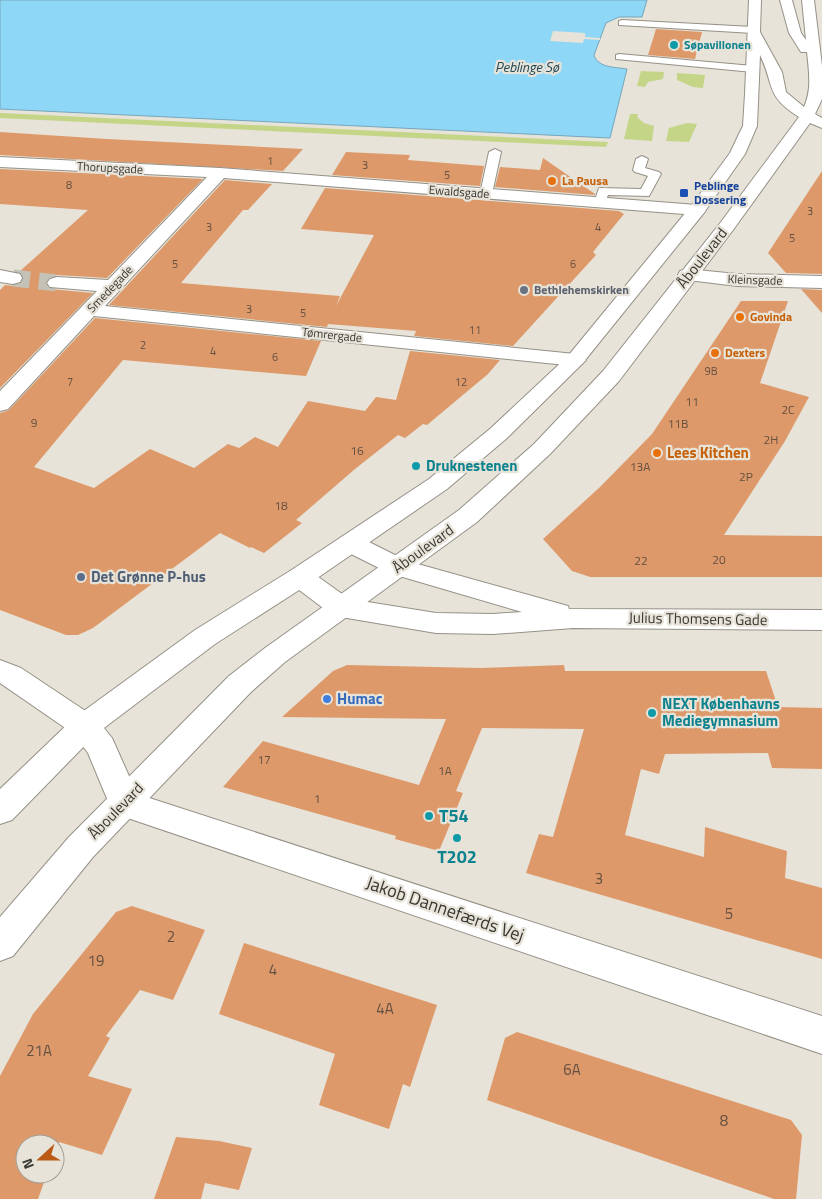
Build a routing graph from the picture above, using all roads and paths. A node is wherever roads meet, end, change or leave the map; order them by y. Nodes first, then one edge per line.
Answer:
1 (755, 0) edge
2 (786, 0) edge
3 (808, 0) edge
4 (622, 23) dead end
5 (753, 30) junction
6 (619, 58) dead end
7 (815, 62) junction
8 (753, 69) junction
9 (818, 102) edge
10 (807, 116) junction
11 (822, 124) edge
12 (494, 152) dead end
13 (642, 159) dead end
14 (0, 162) edge
15 (220, 173) junction
16 (486, 194) junction
17 (600, 203) junction
18 (697, 210) junction
19 (687, 275) junction
20 (822, 282) edge
21 (57, 283) tunnel mouth
22 (113, 286) junction
23 (90, 310) junction
24 (575, 360) junction
25 (0, 404) edge
26 (350, 544) junction
27 (398, 567) junction
28 (300, 577) junction
29 (341, 607) junction
30 (573, 618) junction
31 (822, 620) edge
32 (0, 671) edge
33 (93, 737) junction
34 (125, 803) junction
35 (0, 810) edge
36 (0, 944) edge
37 (822, 1035) edge

1 - 5 street
2 - 7 street
3 - 7 street
4 - 5 lane
5 - 8 street
5 - 10 street
6 - 8 lane
7 - 9 street
8 - 18 street
9 - 10 street, Åboulevard
10 - 11 street
10 - 19 street, Åboulevard
12 - 16 lane
13 - 17 lane
14 - 15 street, Thorupsgade
15 - 16 street, Ewaldsgade
15 - 22 street, Smedegade
16 - 17 street, Ewaldsgade
17 - 18 street, Ewaldsgade
18 - 24 street
19 - 20 street, Kleinsgade
19 - 27 street, Åboulevard
21 - 22 street
22 - 23 street, Smedegade
23 - 24 street, Tømrergade
23 - 25 street, Smedegade
24 - 26 street
26 - 27 street, Julius Thomsens Gade
26 - 28 street
27 - 29 street, Åboulevard
27 - 30 street, Julius Thomsens Gade
28 - 29 street, Julius Thomsens Gade
28 - 33 street
29 - 30 street, Julius Thomsens Gade
29 - 34 street, Åboulevard
30 - 31 street, Julius Thomsens Gade
32 - 33 street
33 - 34 street
33 - 35 street
34 - 36 street, Åboulevard
34 - 37 street, Jakob Dannefærds Vej

